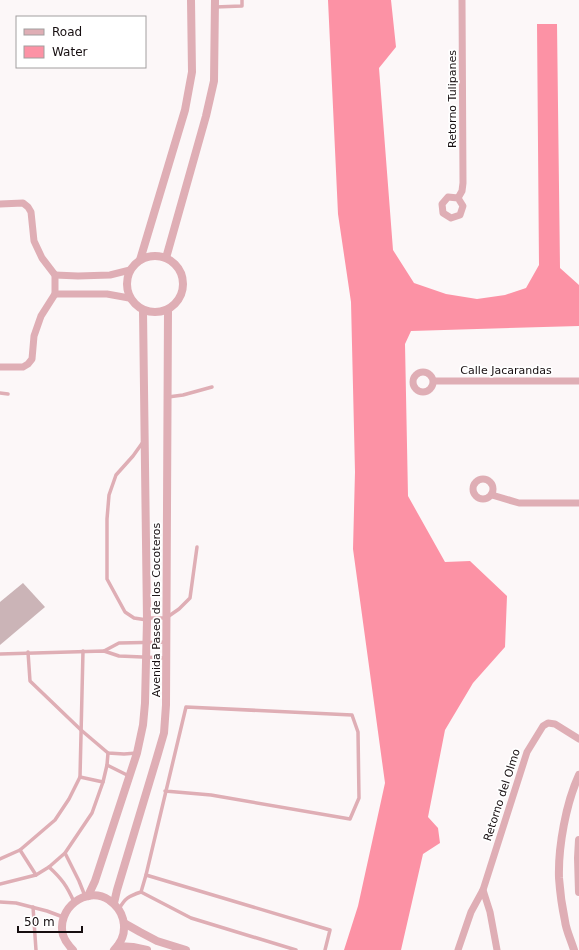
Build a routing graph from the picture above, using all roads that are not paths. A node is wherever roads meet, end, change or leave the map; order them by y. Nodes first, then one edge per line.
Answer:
1 (192, 0) edge
2 (242, 0) edge
3 (462, 0) edge
4 (215, 4) edge
5 (458, 198) dead end
6 (0, 204) edge
7 (166, 258) junction
8 (140, 260) junction
9 (130, 270) junction
10 (55, 274) junction
11 (55, 294) junction
12 (130, 298) junction
13 (168, 310) junction
14 (143, 311) junction
15 (0, 366) edge
16 (434, 381) dead end
17 (579, 381) edge
18 (212, 387) dead end
19 (0, 393) edge
20 (8, 394) dead end
21 (167, 397) junction
22 (144, 440) junction
23 (492, 495) dead end
24 (579, 503) edge
25 (198, 546) dead end
26 (166, 618) junction
27 (147, 619) junction
28 (147, 642) junction
29 (166, 642) junction
30 (83, 651) junction
31 (104, 651) junction
32 (28, 652) junction
33 (0, 654) edge
34 (146, 658) junction
35 (166, 658) junction
36 (81, 730) junction
37 (579, 739) edge
38 (108, 753) junction
39 (137, 753) junction
40 (107, 765) junction
41 (579, 775) edge
42 (129, 776) junction
43 (80, 777) junction
44 (103, 782) junction
45 (165, 791) junction
46 (579, 840) edge
47 (20, 850) junction
48 (65, 854) junction
49 (0, 858) edge
50 (49, 867) junction
51 (146, 874) junction
52 (36, 875) junction
53 (0, 884) edge
54 (483, 890) junction
55 (141, 892) junction
56 (579, 892) edge
57 (87, 896) junction
58 (0, 902) edge
59 (74, 902) junction
60 (116, 906) junction
61 (33, 907) junction
62 (63, 917) junction
63 (124, 923) junction
64 (66, 947) edge
65 (116, 948) edge
66 (36, 950) edge
67 (73, 950) edge
68 (147, 950) edge
69 (186, 950) edge
70 (296, 950) edge
71 (325, 950) edge
72 (458, 950) edge
73 (497, 950) edge
74 (574, 950) edge

1 - 8 street
2 - 4 lane
3 - 5 street, Retorno Tulipanes
4 - 7 street
6 - 10 street
7 - 8 street
7 - 13 street
8 - 9 street
9 - 10 street
9 - 12 street
10 - 11 street
11 - 12 street
11 - 15 street
12 - 14 street
13 - 14 street
13 - 21 street, Avenida Paseo de los Cocoteros
14 - 22 street, Avenida Paseo de los Cocoteros
16 - 17 street, Calle Jacarandas
18 - 21 lane
19 - 20 lane
21 - 26 street, Avenida Paseo de los Cocoteros
22 - 27 street, Avenida Paseo de los Cocoteros
22 - 27 lane
23 - 24 street
25 - 26 lane
26 - 27 lane
26 - 29 street, Avenida Paseo de los Cocoteros
27 - 28 street, Avenida Paseo de los Cocoteros
28 - 29 lane
28 - 31 lane
28 - 34 street, Avenida Paseo de los Cocoteros
29 - 35 street, Avenida Paseo de los Cocoteros
30 - 31 lane
30 - 32 lane
30 - 36 lane
31 - 34 lane
32 - 33 lane
32 - 36 lane
34 - 35 lane
34 - 39 street, Avenida Paseo de los Cocoteros
35 - 60 street, Avenida Paseo de los Cocoteros
36 - 38 lane
36 - 43 lane
37 - 54 street, Retorno del Olmo
38 - 39 lane
38 - 40 lane
39 - 42 street, Avenida Paseo de los Cocoteros
40 - 42 lane
40 - 44 lane
41 - 74 street
42 - 57 street, Avenida Paseo de los Cocoteros
43 - 44 lane
43 - 47 lane
44 - 48 lane
45 - 45 lane
45 - 51 lane
46 - 56 street
47 - 49 lane
47 - 52 lane
48 - 50 lane
48 - 57 lane
50 - 52 lane
50 - 59 lane
51 - 55 lane
51 - 71 lane
52 - 53 lane
54 - 72 street, Retorno del Olmo
54 - 73 street
55 - 60 lane
55 - 70 lane
57 - 59 street
57 - 60 street
58 - 61 lane
59 - 62 street
60 - 63 street
61 - 62 lane
61 - 66 lane
62 - 64 street
63 - 65 street
63 - 69 street
64 - 67 street
65 - 68 street

